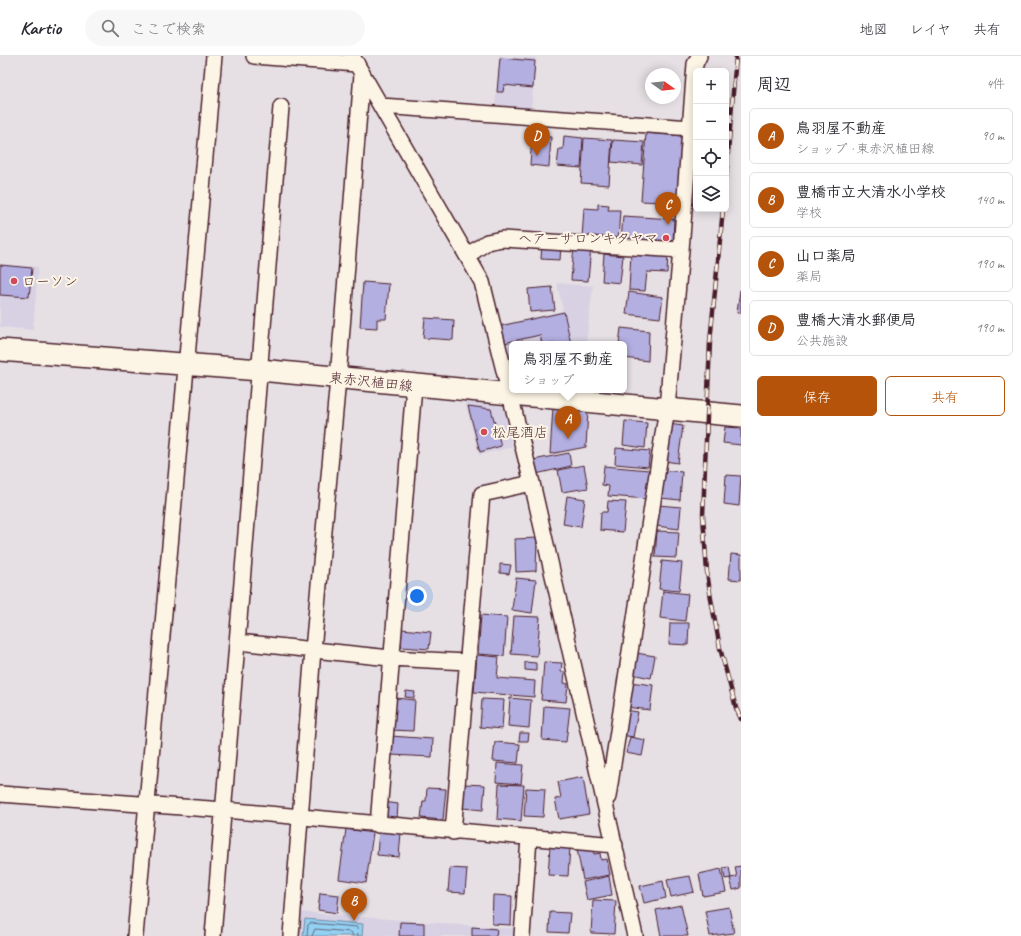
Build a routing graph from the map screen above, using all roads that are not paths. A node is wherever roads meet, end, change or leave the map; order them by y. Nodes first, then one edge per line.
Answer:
1 (214, 56) edge
2 (254, 56) edge
3 (699, 56) edge
4 (357, 65) edge
5 (381, 106) junction
6 (281, 107) dead end
7 (691, 128) junction
8 (681, 250) junction
9 (468, 256) junction
10 (0, 350) edge
11 (186, 365) junction
12 (260, 370) junction
13 (338, 379) junction
14 (414, 386) junction
15 (509, 392) edge
16 (509, 393) edge
17 (510, 396) junction
18 (667, 408) junction
19 (741, 416) edge
20 (532, 483) junction
21 (238, 642) junction
22 (313, 650) junction
23 (390, 658) junction
24 (467, 662) junction
25 (0, 794) edge
26 (145, 805) junction
27 (606, 806) junction
28 (224, 810) junction
29 (301, 818) junction
30 (378, 825) junction
31 (453, 832) junction
32 (529, 838) junction
33 (615, 845) junction
34 (134, 936) edge
35 (213, 936) edge
36 (291, 936) edge
37 (522, 936) edge
38 (635, 936) edge

1 - 11 street
2 - 4 street
3 - 7 street
4 - 5 street
4 - 13 street
5 - 7 street
5 - 9 street
6 - 12 street
7 - 8 street
8 - 9 street
8 - 18 street
9 - 15 street
10 - 11 main road, 東赤沢植田線
11 - 12 main road, 東赤沢植田線
11 - 26 street
12 - 13 main road, 東赤沢植田線
12 - 21 street
13 - 14 main road, 東赤沢植田線
13 - 22 street
14 - 17 main road, 東赤沢植田線
14 - 23 street
16 - 17 street
17 - 18 main road, 東赤沢植田線
17 - 20 street
18 - 19 main road, 東赤沢植田線
18 - 27 street
20 - 24 street
20 - 27 street
21 - 22 street
21 - 28 street
22 - 23 street
22 - 29 street
23 - 24 street
23 - 30 street
24 - 31 street
25 - 26 street
26 - 28 street
26 - 34 street
27 - 33 street
28 - 29 street
28 - 35 street
29 - 30 street
29 - 36 street
30 - 31 street
31 - 32 street
32 - 33 street
32 - 37 street
33 - 38 street

